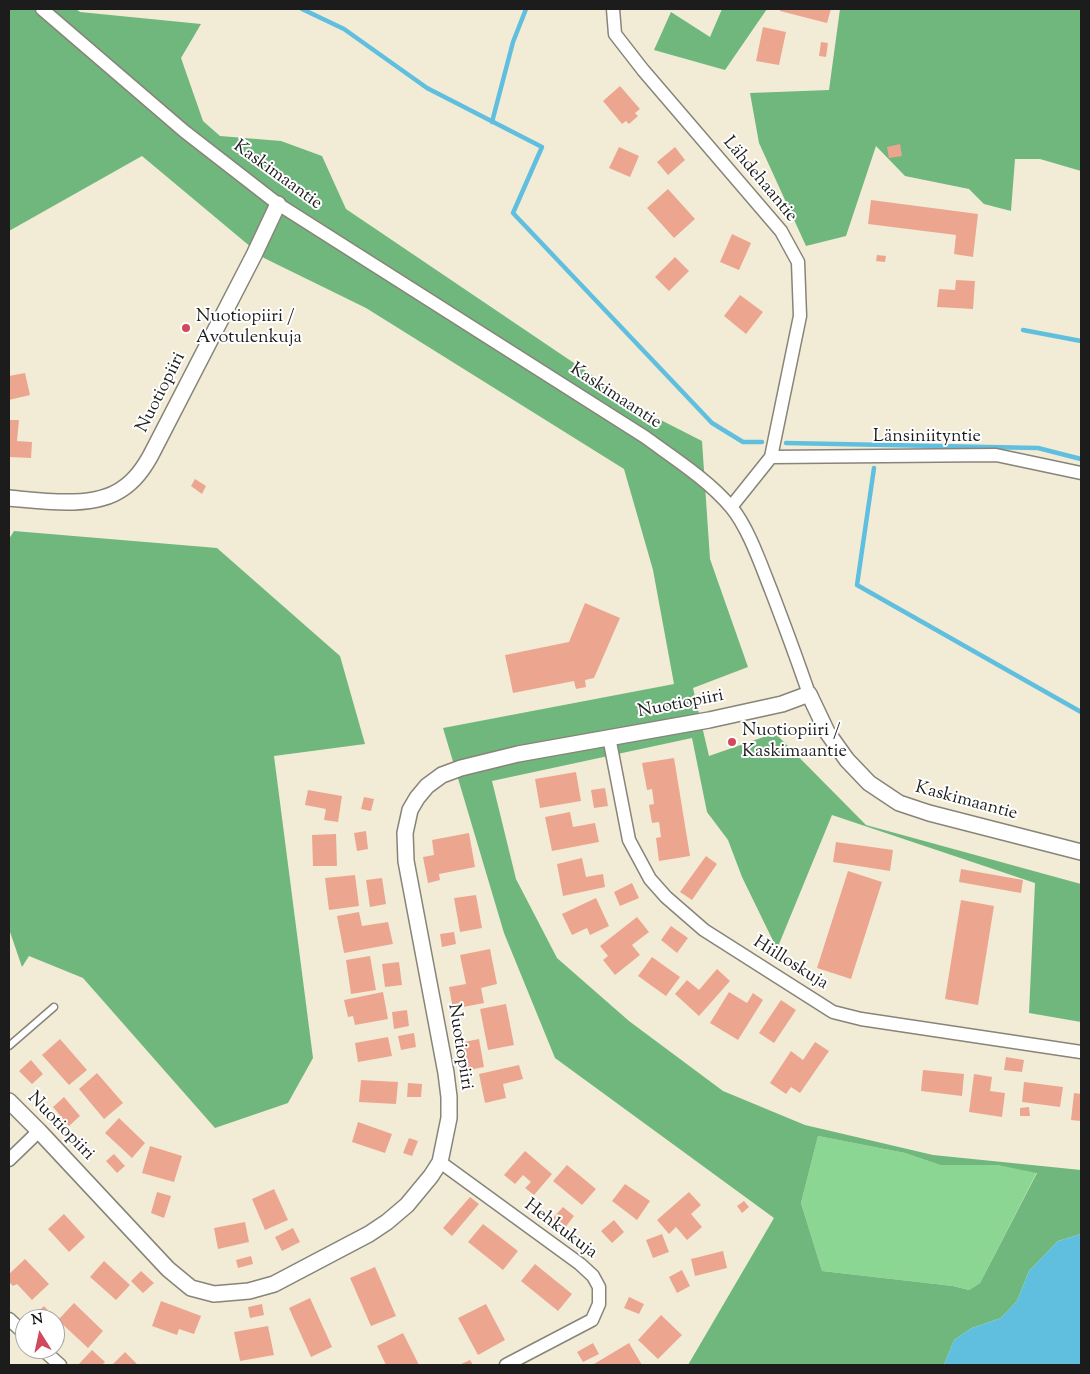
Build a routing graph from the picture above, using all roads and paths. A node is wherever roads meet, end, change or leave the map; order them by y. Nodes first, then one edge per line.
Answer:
1 (42, 9) edge
2 (613, 9) edge
3 (278, 204) junction
4 (771, 458) junction
5 (1081, 473) edge
6 (9, 498) edge
7 (731, 507) junction
8 (809, 694) junction
9 (609, 738) junction
10 (1081, 852) edge
11 (54, 1007) dead end
12 (9, 1046) edge
13 (1081, 1052) edge
14 (9, 1101) edge
15 (39, 1130) junction
16 (9, 1160) edge
17 (440, 1162) junction
18 (506, 1365) edge

1 - 3 street, Kaskimaantie
2 - 4 street, Lähdehaantie
3 - 6 street, Nuotiopiiri
3 - 7 street, Kaskimaantie
4 - 5 street, Länsiniityntie
4 - 7 street, Lähdehaantie
7 - 8 street, Kaskimaantie
8 - 9 street, Nuotiopiiri
8 - 10 street, Kaskimaantie
9 - 13 street, Hiilloskuja
9 - 17 street, Nuotiopiiri
11 - 12 lane
14 - 15 street, Nuotiopiiri
15 - 16 street
15 - 17 street, Nuotiopiiri
17 - 18 street, Hehkukuja

